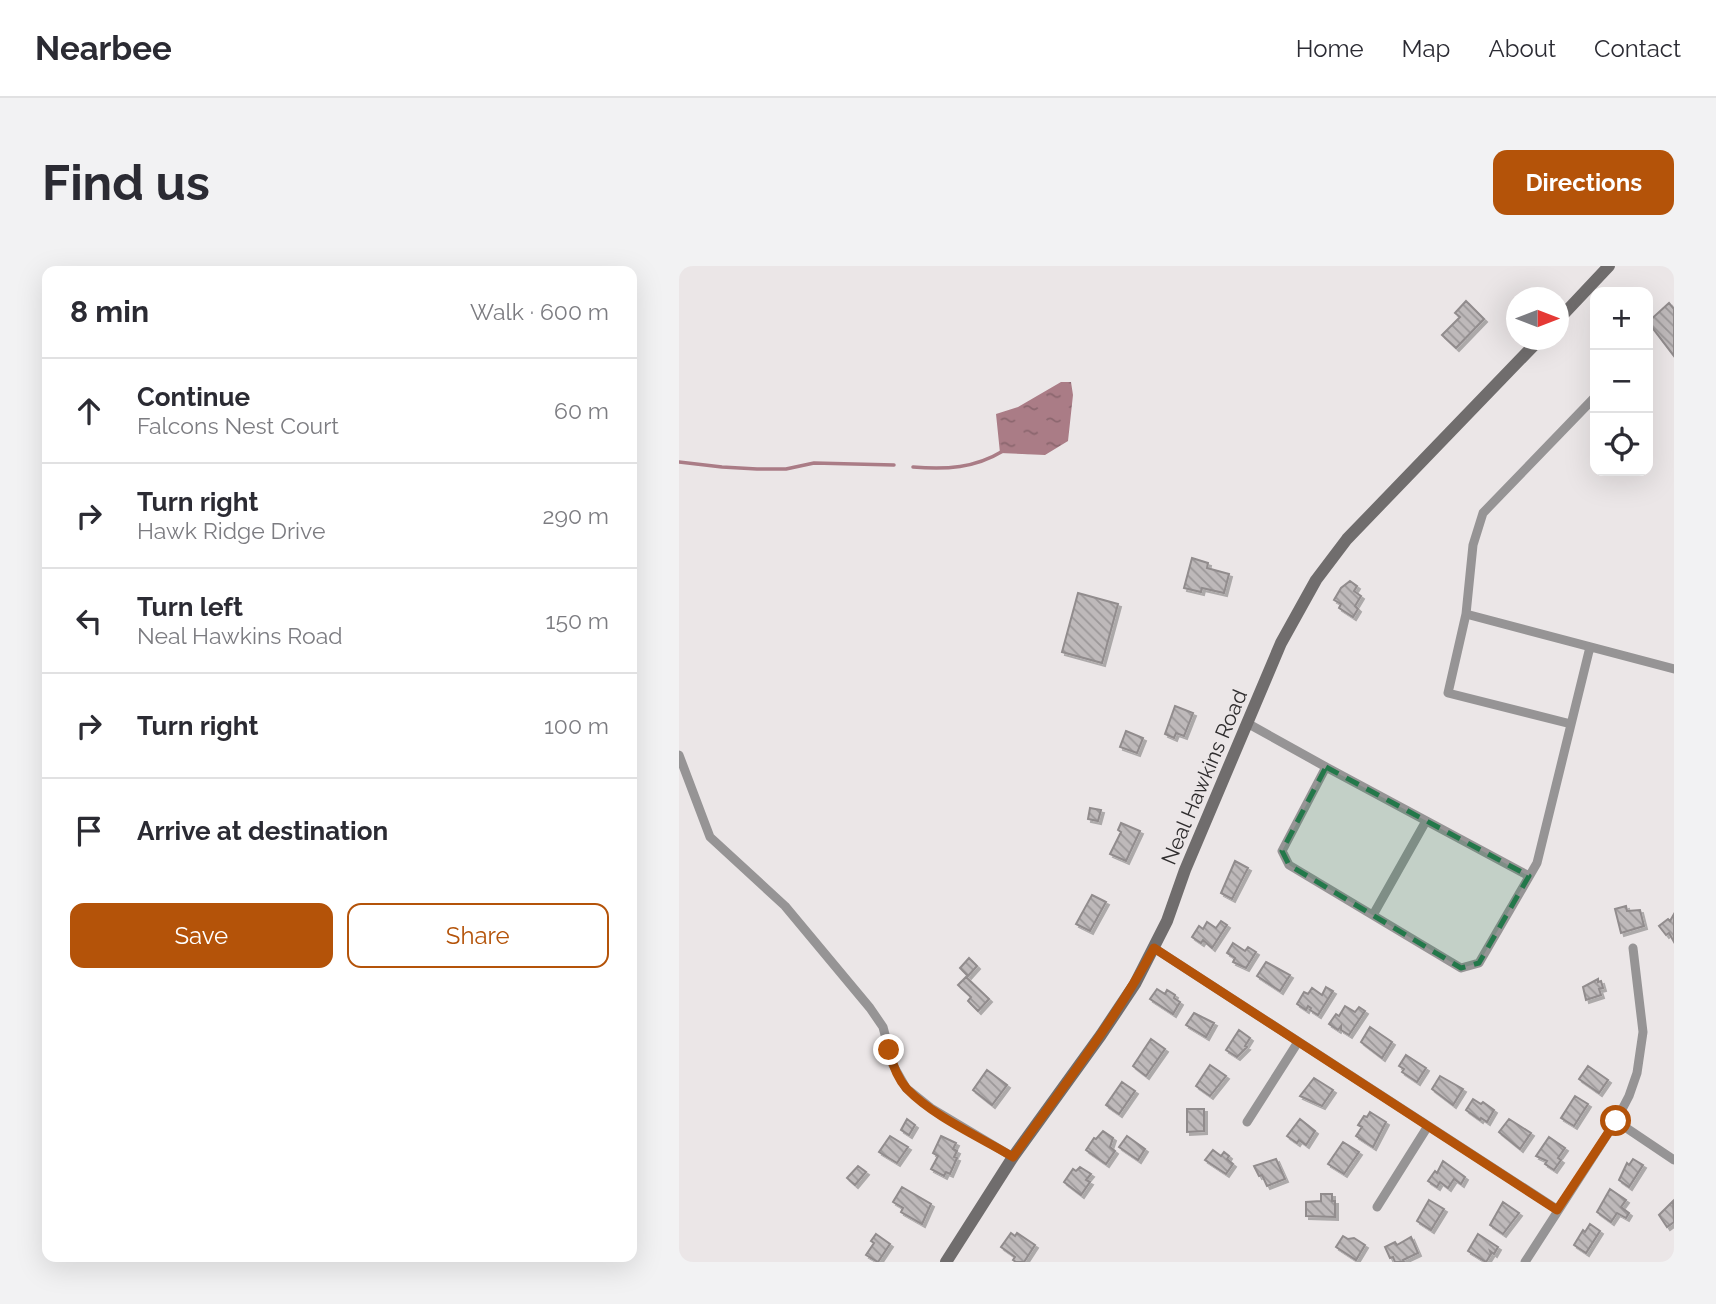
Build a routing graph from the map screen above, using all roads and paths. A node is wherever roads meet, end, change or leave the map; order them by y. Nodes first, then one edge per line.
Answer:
1 (1609, 266) edge
2 (1569, 308) edge
3 (1529, 350) edge
4 (1590, 402) edge
5 (1466, 614) junction
6 (1590, 647) junction
7 (1674, 669) edge
8 (1248, 723) junction
9 (1571, 723) junction
10 (679, 755) edge
11 (1326, 767) junction
12 (1426, 821) junction
13 (1529, 876) junction
14 (1373, 915) junction
15 (1154, 948) junction
16 (1633, 948) dead end
17 (1298, 1042) junction
18 (1616, 1121) junction
19 (1247, 1122) dead end
20 (1428, 1126) junction
21 (1013, 1157) junction
22 (1674, 1160) edge
23 (1377, 1207) dead end
24 (1557, 1210) junction
25 (946, 1262) edge
26 (1525, 1262) edge

1 - 2 street
3 - 8 street, Neal Hawkins Road
4 - 5 street
5 - 6 street
5 - 9 street
6 - 7 street
6 - 9 street
8 - 11 street
8 - 15 street, Neal Hawkins Road
9 - 13 street
10 - 21 street
11 - 12 street
11 - 14 street
12 - 13 street
12 - 14 street
13 - 14 street
15 - 17 street
15 - 21 street, Neal Hawkins Road
16 - 18 street
17 - 19 street
17 - 20 street
18 - 22 street
18 - 24 street
20 - 23 street
20 - 24 street
21 - 25 street, Neal Hawkins Road
24 - 26 street

